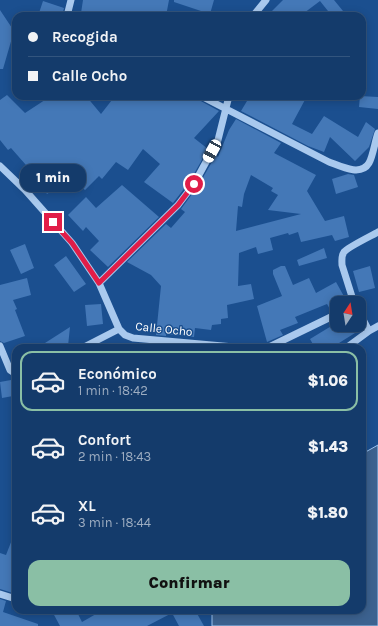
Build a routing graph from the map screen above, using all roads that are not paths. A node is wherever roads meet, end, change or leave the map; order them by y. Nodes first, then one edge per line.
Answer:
1 (71, 0) edge
2 (266, 0) edge
3 (68, 12) edge
4 (256, 12) edge
5 (209, 100) edge
6 (228, 100) edge
7 (226, 108) junction
8 (378, 133) edge
9 (0, 166) edge
10 (378, 232) edge
11 (99, 283) junction
12 (352, 296) edge
13 (330, 317) edge
14 (366, 325) edge
15 (378, 326) edge
16 (119, 329) junction
17 (369, 331) junction
18 (90, 344) edge
19 (200, 344) edge
20 (275, 344) edge
21 (351, 344) edge
22 (0, 346) edge
23 (12, 371) edge
24 (0, 594) edge
25 (12, 598) edge

1 - 3 street
2 - 4 street
5 - 7 street
6 - 7 street
7 - 8 street
7 - 11 street
9 - 11 street, Calle Ocho
10 - 12 street
11 - 16 street, Calle Ocho
13 - 20 street
14 - 17 street
15 - 17 street
16 - 18 street
16 - 19 street, Calle Ocho
17 - 21 street
22 - 23 street
24 - 25 street

